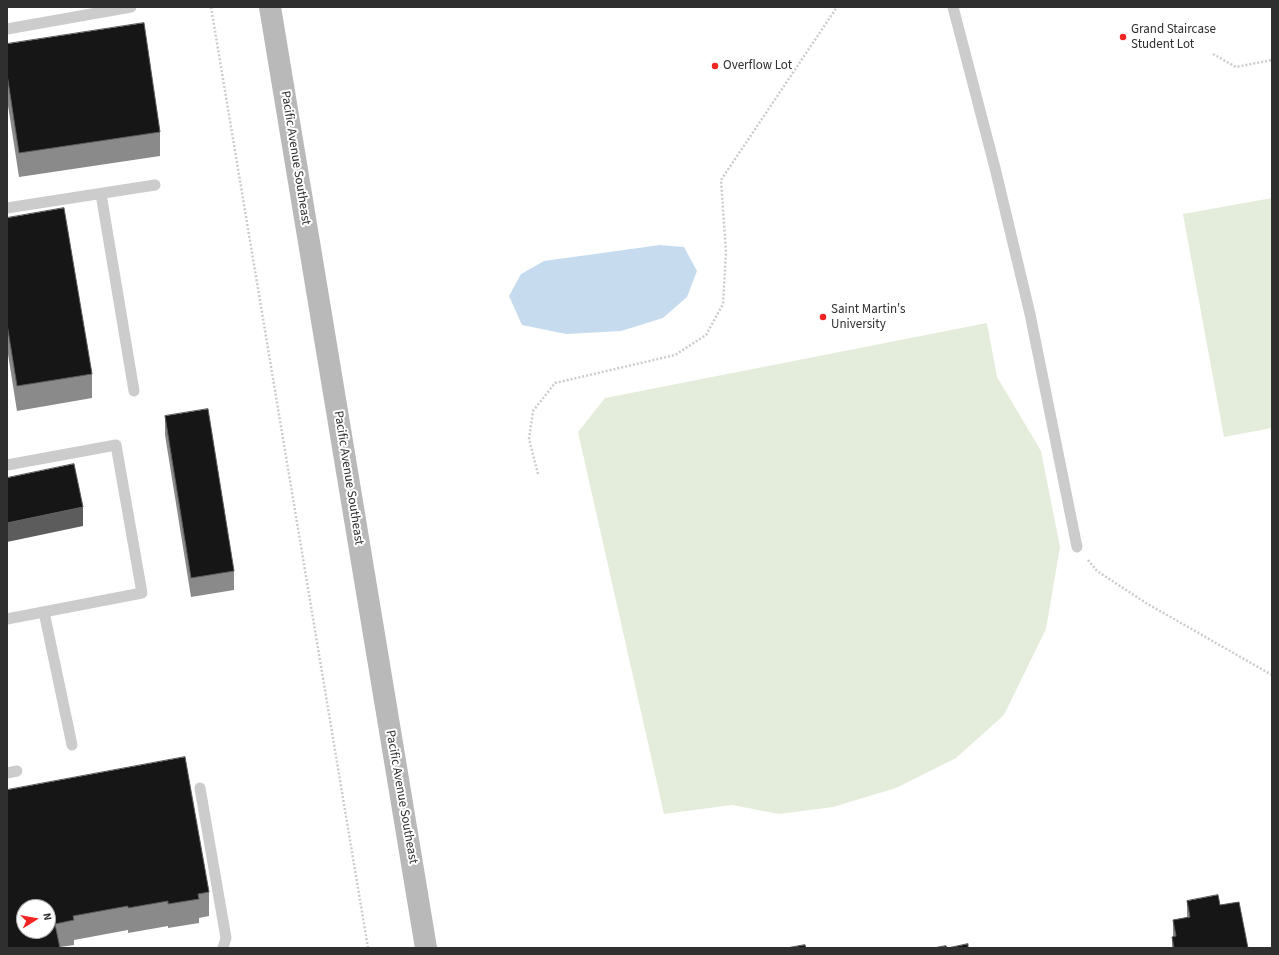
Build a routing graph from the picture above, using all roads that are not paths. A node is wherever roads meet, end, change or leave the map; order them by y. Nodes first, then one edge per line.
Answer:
1 (131, 7) edge
2 (270, 7) edge
3 (953, 7) edge
4 (7, 29) edge
5 (155, 185) dead end
6 (101, 194) junction
7 (7, 208) edge
8 (134, 391) dead end
9 (7, 465) edge
10 (1077, 547) road end
11 (44, 612) junction
12 (7, 619) edge
13 (72, 745) dead end
14 (200, 788) dead end
15 (223, 948) edge
16 (426, 948) edge

1 - 4 lane
2 - 16 main road, Pacific Avenue Southeast
3 - 10 lane
5 - 6 lane
6 - 7 lane
6 - 8 lane
9 - 11 lane
11 - 12 lane
11 - 13 lane
14 - 15 lane

